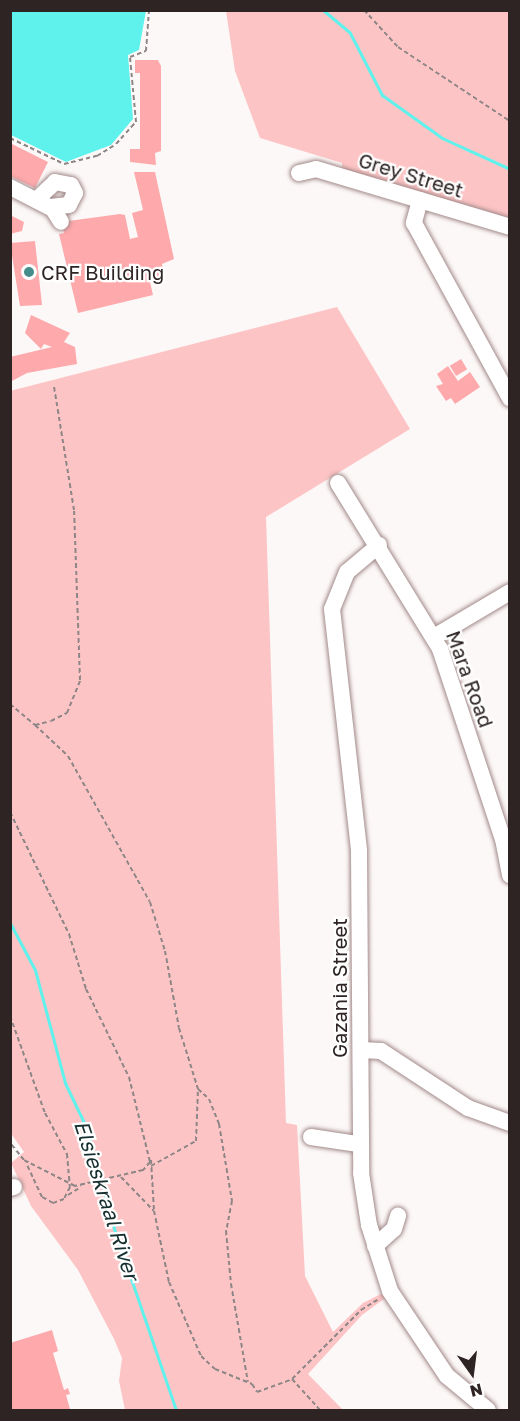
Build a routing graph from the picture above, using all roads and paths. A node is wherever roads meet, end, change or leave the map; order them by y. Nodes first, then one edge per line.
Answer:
1 (148, 10) edge
2 (364, 10) edge
3 (510, 120) edge
4 (10, 138) edge
5 (299, 173) dead end
6 (10, 187) edge
7 (420, 200) junction
8 (61, 222) dead end
9 (510, 227) edge
10 (54, 387) dead end
11 (510, 398) edge
12 (338, 483) dead end
13 (379, 545) junction
14 (510, 592) edge
15 (434, 637) junction
16 (10, 704) edge
17 (35, 725) junction
18 (10, 812) edge
19 (506, 839) edge
20 (510, 874) edge
21 (10, 1016) edge
22 (361, 1050) junction
23 (198, 1089) junction
24 (510, 1123) edge
25 (311, 1137) dead end
26 (10, 1143) edge
27 (358, 1144) junction
28 (149, 1153) junction
29 (24, 1160) junction
30 (152, 1166) junction
31 (143, 1170) junction
32 (118, 1177) junction
33 (70, 1184) junction
34 (84, 1186) junction
35 (64, 1199) junction
36 (154, 1211) junction
37 (398, 1216) dead end
38 (375, 1246) junction
39 (390, 1291) junction
40 (292, 1379) junction
41 (248, 1382) junction
42 (320, 1410) edge
43 (488, 1410) edge

1 - 4 path
2 - 3 path
5 - 7 street, Grey Street
6 - 8 street
7 - 9 street, Grey Street
7 - 11 street
10 - 17 path
12 - 13 street, Mara Road
13 - 15 street, Mara Road
13 - 22 street, Gazania Street
14 - 15 street
15 - 19 street, Mara Road
16 - 17 path
17 - 23 path
18 - 28 path
19 - 20 street, Mara Road
21 - 33 path
22 - 24 street
22 - 27 street, Gazania Street
23 - 30 path
23 - 41 path
25 - 27 street
26 - 29 path
27 - 38 street, Gazania Street
28 - 30 path
28 - 31 path
29 - 33 path
29 - 35 path
30 - 31 path
30 - 36 path
31 - 32 path
32 - 34 path
32 - 36 path
33 - 34 path
33 - 35 path
34 - 35 path
36 - 41 path
37 - 38 street
38 - 39 street, Gazania Street
39 - 40 path
39 - 43 street, Gazania Street
40 - 41 path
40 - 42 path

